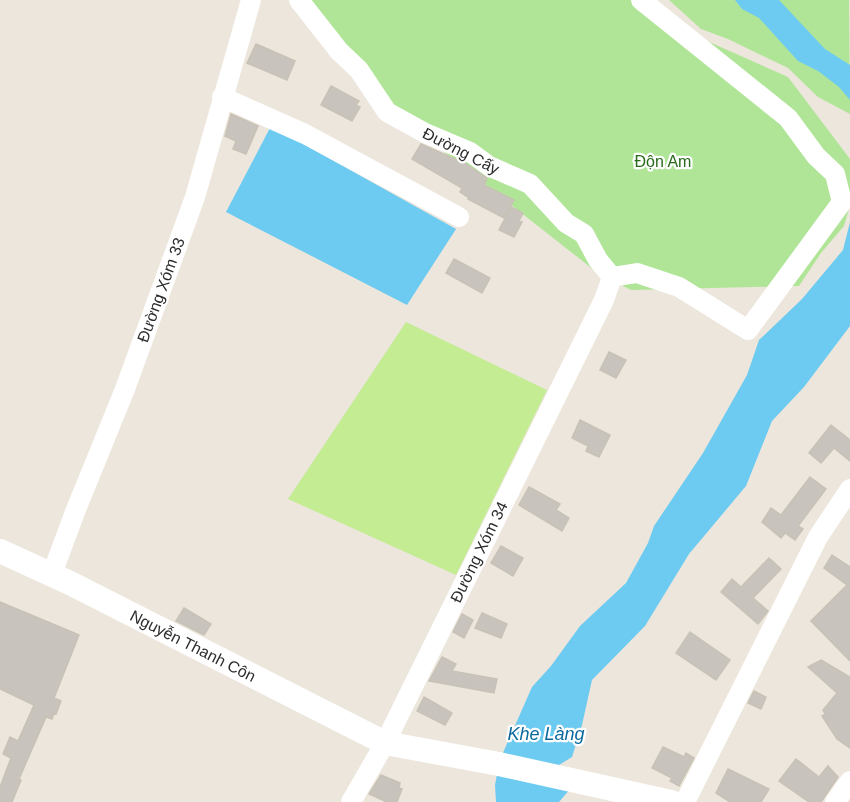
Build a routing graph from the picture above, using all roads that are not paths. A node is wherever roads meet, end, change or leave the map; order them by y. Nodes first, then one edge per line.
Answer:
1 (251, 0) edge
2 (299, 0) edge
3 (641, 0) edge
4 (222, 97) junction
5 (459, 217) dead end
6 (612, 277) junction
7 (850, 489) edge
8 (0, 551) edge
9 (52, 574) junction
10 (385, 744) junction
11 (850, 781) edge
12 (351, 802) edge
13 (671, 802) edge
14 (685, 802) edge
15 (835, 802) edge

1 - 4 street, Đường Xóm 33
2 - 6 street, Đường Cấy
3 - 6 street
4 - 5 street
4 - 9 street, Đường Xóm 33
6 - 10 street, Đường Xóm 34
7 - 14 street
8 - 9 street, Nguyễn Thanh Côn
9 - 10 street, Nguyễn Thanh Côn
10 - 12 street, Đường Xóm 34
10 - 13 street, Nguyễn Thanh Côn
11 - 15 street

